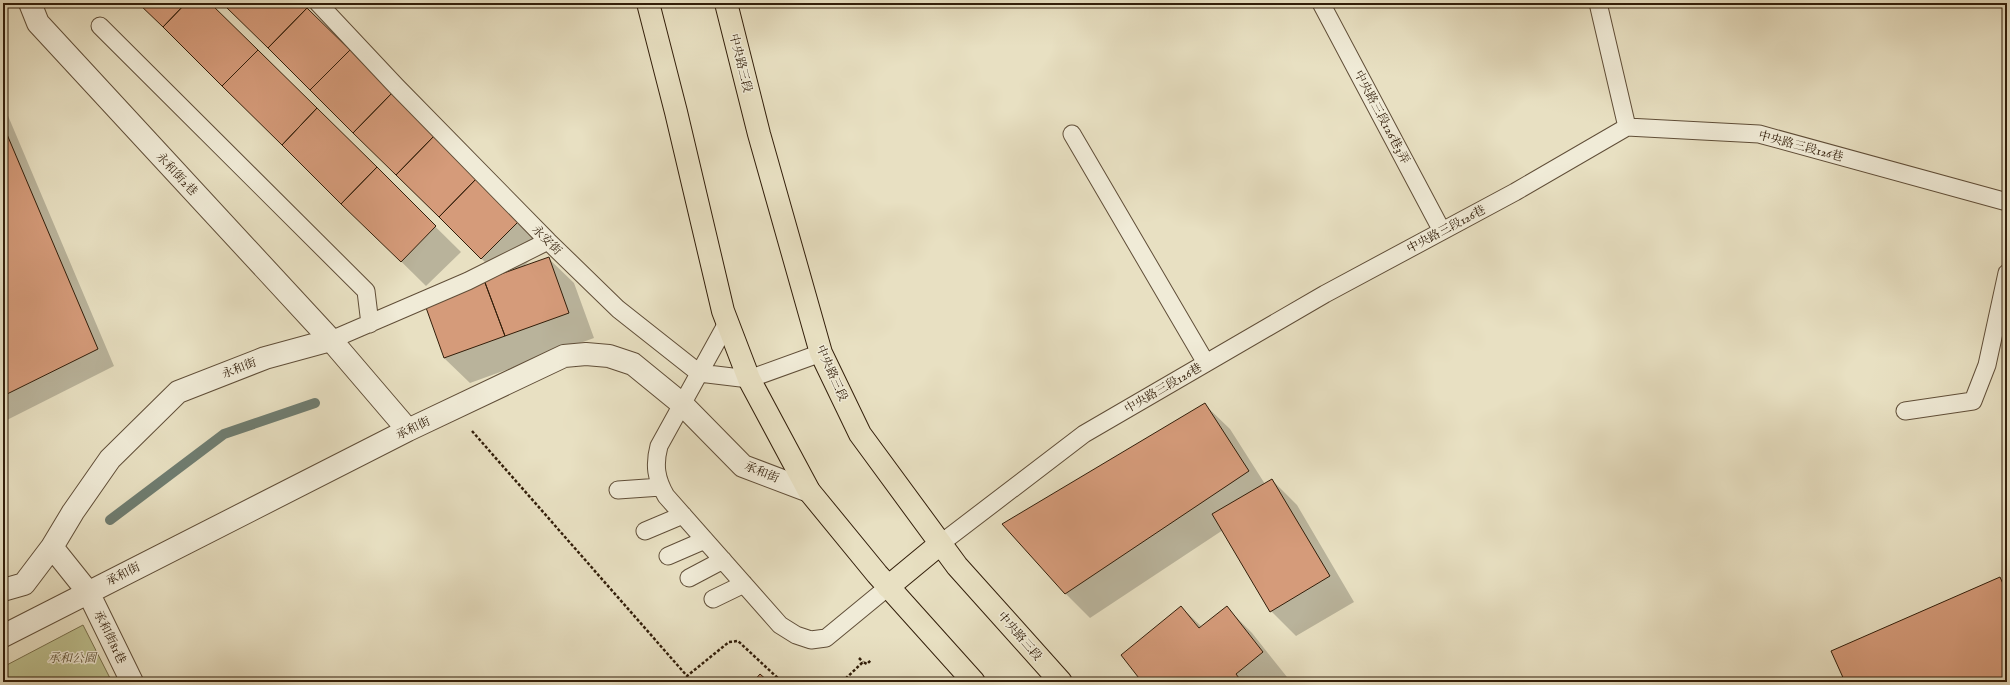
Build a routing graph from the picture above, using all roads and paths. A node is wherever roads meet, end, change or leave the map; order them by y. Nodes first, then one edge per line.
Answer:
1 (30, 3) edge
2 (318, 3) edge
3 (648, 3) edge
4 (726, 3) edge
5 (1322, 3) edge
6 (1598, 3) edge
7 (100, 26) dead end
8 (1627, 127) junction
9 (1072, 134) dead end
10 (2007, 202) edge
11 (1442, 231) junction
12 (548, 241) junction
13 (2007, 273) edge
14 (727, 323) junction
15 (370, 324) junction
16 (331, 340) junction
17 (821, 353) junction
18 (1206, 363) junction
19 (699, 373) junction
20 (749, 380) junction
21 (682, 404) junction
22 (1904, 411) dead end
23 (470, 429) dead end
24 (408, 430) junction
25 (661, 487) junction
26 (618, 490) dead end
27 (810, 491) junction
28 (683, 515) junction
29 (645, 531) dead end
30 (705, 540) junction
31 (940, 544) junction
32 (52, 547) junction
33 (668, 556) dead end
34 (723, 560) junction
35 (689, 578) dead end
36 (744, 584) junction
37 (888, 587) junction
38 (3, 590) edge
39 (88, 592) junction
40 (714, 599) dead end
41 (3, 636) edge
42 (859, 658) dead end
43 (871, 660) dead end
44 (863, 662) junction
45 (132, 682) edge
46 (782, 682) edge
47 (842, 682) edge
48 (974, 682) edge
49 (1061, 682) edge

1 - 16 street, 永和街2巷
2 - 12 lane, 永安街
3 - 14 main road
4 - 17 main road, 中央路三段
5 - 11 lane, 中央路三段126巷3弄
6 - 8 lane
7 - 15 lane
8 - 10 lane, 中央路三段126巷
8 - 11 lane, 中央路三段126巷
9 - 18 lane
11 - 18 lane, 中央路三段126巷
12 - 15 lane, 永和街
12 - 19 lane, 永安街
13 - 22 lane
14 - 19 lane
14 - 20 main road
15 - 16 lane, 永和街
16 - 24 street, 永和街2巷
16 - 32 street, 永和街
17 - 20 lane
17 - 31 main road, 中央路三段
18 - 31 lane, 中央路三段126巷
19 - 20 lane
19 - 21 lane
20 - 27 main road
21 - 24 street, 承和街
21 - 25 lane
21 - 27 street, 承和街
23 - 46 path
24 - 39 street, 承和街
25 - 26 lane
25 - 28 lane
27 - 37 main road
28 - 29 lane
28 - 30 lane
30 - 33 lane
30 - 34 lane
31 - 37 main road
31 - 49 main road, 中央路三段
32 - 38 street, 永和街
32 - 39 street, 承和街81巷
34 - 35 lane
34 - 36 lane
36 - 37 lane
36 - 40 lane
37 - 48 main road
39 - 41 street, 承和街
39 - 45 street, 承和街81巷
42 - 44 path
43 - 44 path
44 - 47 path

